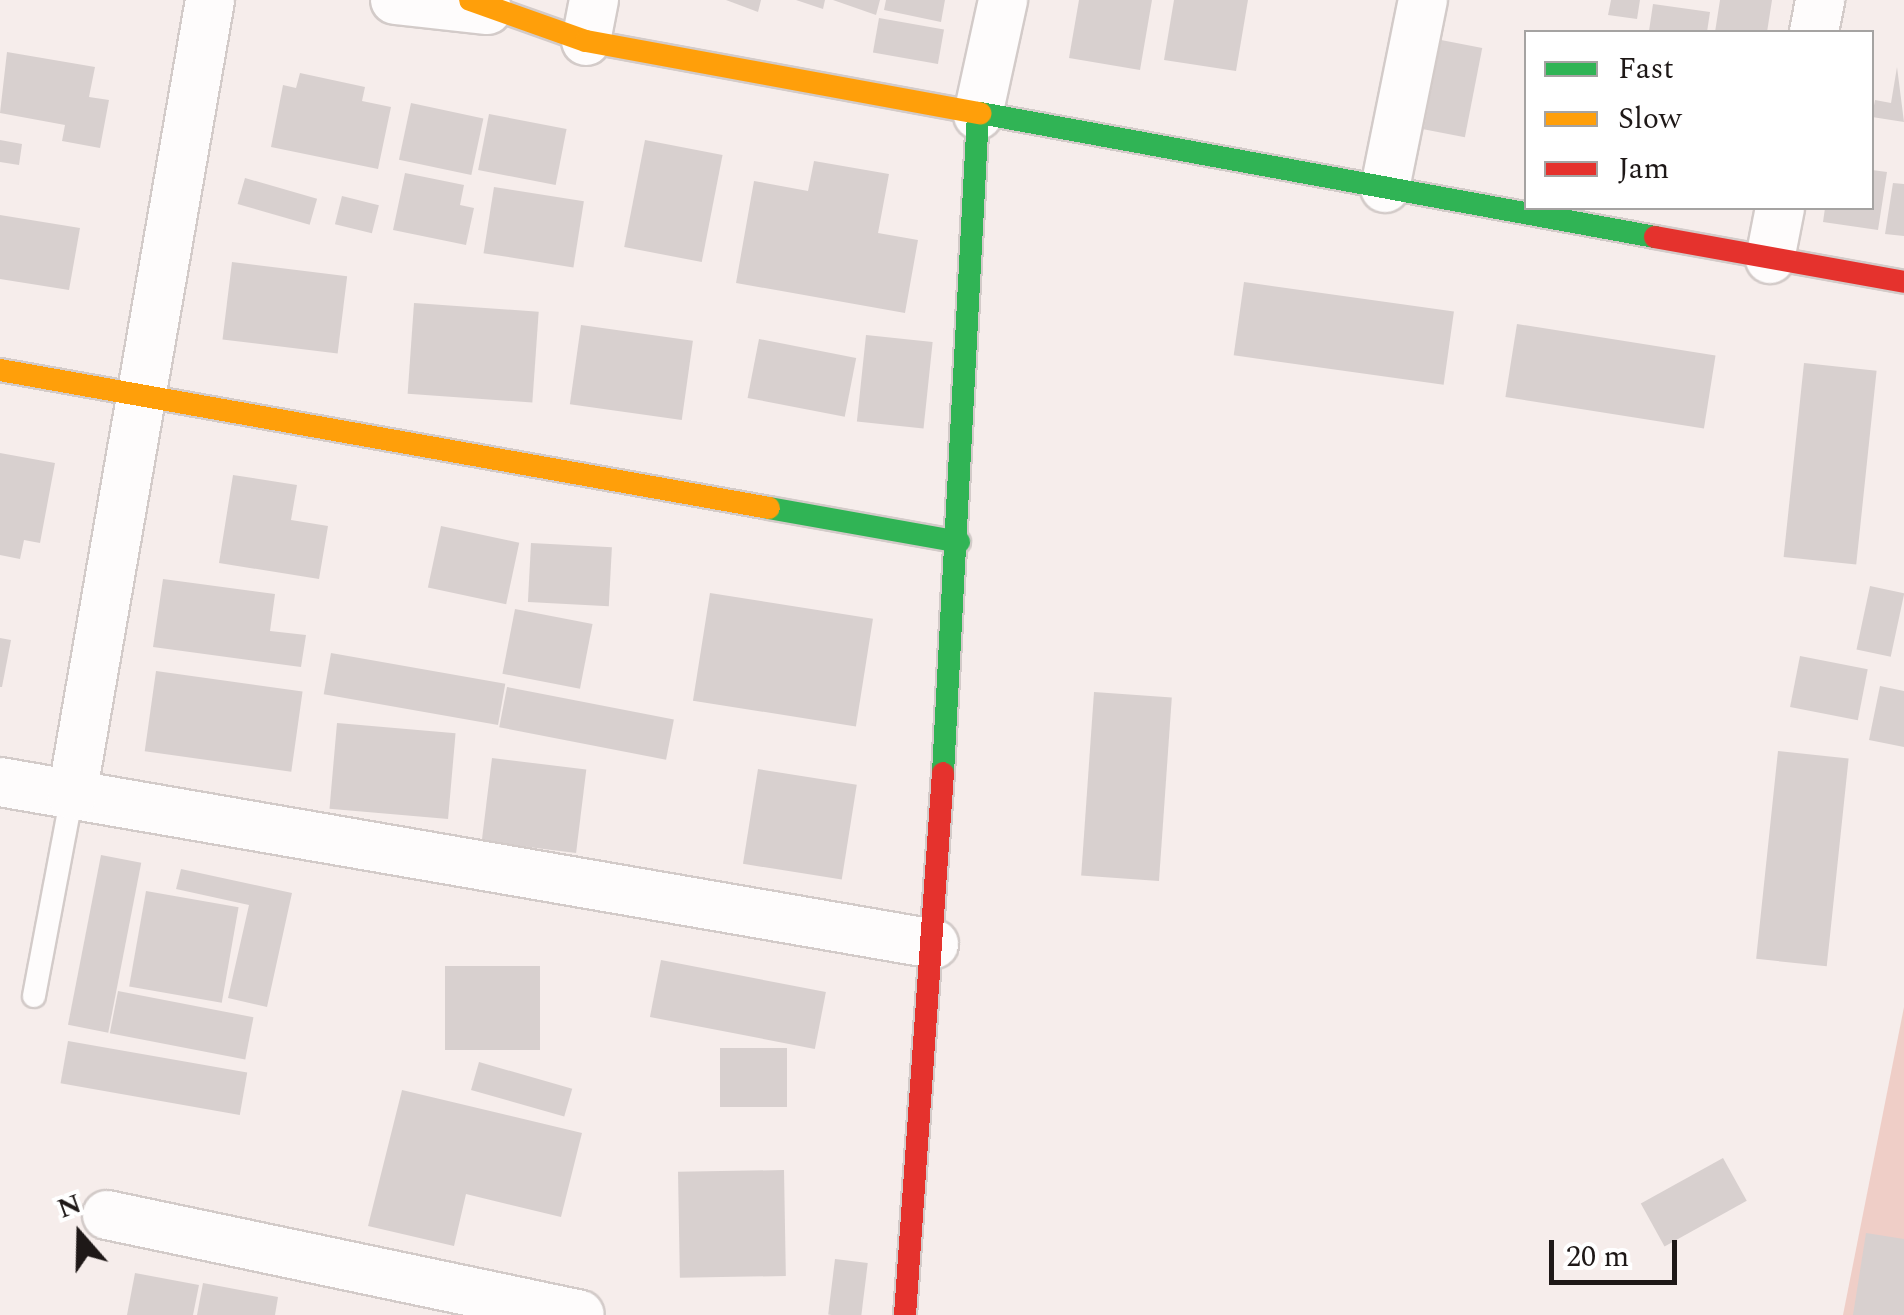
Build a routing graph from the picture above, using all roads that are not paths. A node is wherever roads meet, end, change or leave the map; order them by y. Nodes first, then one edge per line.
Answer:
1 (210, 0) edge
2 (395, 0) edge
3 (1003, 0) edge
4 (1422, 0) edge
5 (1820, 0) edge
6 (478, 5) edge
7 (590, 21) edge
8 (1814, 30) edge
9 (978, 115) junction
10 (1386, 188) junction
11 (1780, 210) edge
12 (1770, 258) junction
13 (1904, 282) edge
14 (0, 370) edge
15 (137, 397) junction
16 (959, 542) junction
17 (0, 782) edge
18 (72, 795) junction
19 (934, 944) junction
20 (34, 996) dead end
21 (106, 1215) dead end
22 (580, 1315) edge
23 (905, 1315) edge

1 - 15 street
2 - 6 street
3 - 9 street
4 - 10 street
5 - 8 street
6 - 7 street
7 - 9 street
9 - 10 street
9 - 16 street
10 - 12 street
11 - 12 street
12 - 13 street
14 - 15 street
15 - 16 street
15 - 18 street
16 - 19 street
17 - 18 street
18 - 19 street
18 - 20 lane
19 - 23 street
21 - 22 street

